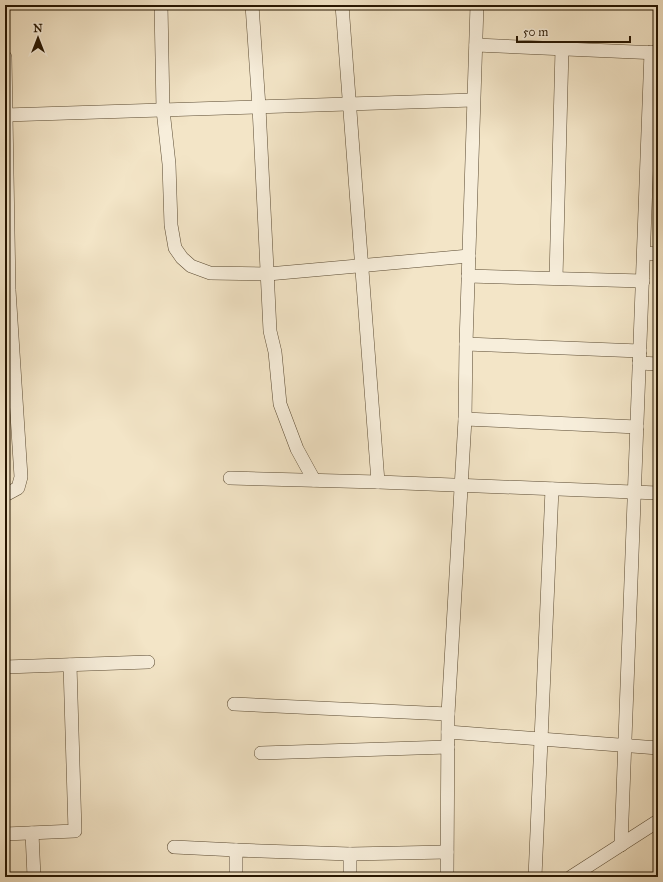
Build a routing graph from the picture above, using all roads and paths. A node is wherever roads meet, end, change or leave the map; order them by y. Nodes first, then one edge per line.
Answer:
1 (161, 5) edge
2 (252, 5) edge
3 (342, 5) edge
4 (477, 5) edge
5 (476, 45) junction
6 (562, 49) junction
7 (655, 53) edge
8 (5, 57) edge
9 (473, 100) junction
10 (349, 104) junction
11 (259, 107) junction
12 (163, 110) junction
13 (6, 115) edge
14 (653, 143) edge
15 (644, 253) junction
16 (658, 254) edge
17 (469, 256) junction
18 (361, 265) junction
19 (268, 274) junction
20 (468, 276) junction
21 (556, 278) junction
22 (642, 281) junction
23 (7, 290) edge
24 (466, 344) junction
25 (640, 357) junction
26 (658, 364) edge
27 (465, 419) junction
28 (637, 427) junction
29 (230, 478) dead end
30 (314, 480) junction
31 (378, 482) junction
32 (462, 485) junction
33 (552, 489) junction
34 (634, 492) junction
35 (658, 493) edge
36 (5, 495) edge
37 (148, 662) dead end
38 (70, 665) junction
39 (5, 667) edge
40 (234, 704) dead end
41 (448, 714) junction
42 (448, 732) junction
43 (541, 739) junction
44 (625, 746) junction
45 (448, 747) junction
46 (658, 748) edge
47 (261, 753) dead end
48 (658, 821) edge
49 (32, 833) junction
50 (5, 834) edge
51 (621, 845) junction
52 (174, 847) dead end
53 (236, 850) junction
54 (447, 852) junction
55 (350, 854) junction
56 (34, 877) edge
57 (236, 877) edge
58 (350, 877) edge
59 (447, 877) edge
60 (534, 877) edge
61 (571, 877) edge

1 - 12 street
2 - 11 street
3 - 10 street
4 - 5 street
5 - 6 street
5 - 9 street
6 - 7 street
6 - 21 street
7 - 14 street
8 - 13 street
9 - 10 street
9 - 17 street
10 - 11 street
10 - 18 street
11 - 12 street
11 - 19 street
12 - 13 street
12 - 19 street
13 - 23 street
14 - 15 street
15 - 16 street
15 - 22 street
17 - 18 street
17 - 20 street
18 - 19 street
18 - 31 street
19 - 30 street
20 - 21 street
20 - 24 street
21 - 22 street
22 - 25 street
23 - 36 street
24 - 25 street
24 - 27 street
25 - 26 street
25 - 28 street
27 - 28 street
27 - 32 street
28 - 34 street
29 - 30 street
30 - 31 street
31 - 32 street
32 - 33 street
32 - 41 street
33 - 34 street
33 - 43 street
34 - 35 street
34 - 44 street
37 - 38 street
38 - 39 street
38 - 49 street
40 - 41 street
41 - 42 street
42 - 43 street
42 - 45 street
43 - 44 street
43 - 60 street
44 - 46 street
44 - 51 street
45 - 47 street
45 - 54 street
48 - 51 street
49 - 50 street
49 - 56 street
51 - 61 street
52 - 53 street
53 - 55 street
53 - 57 street
54 - 55 street
54 - 59 street
55 - 58 street

